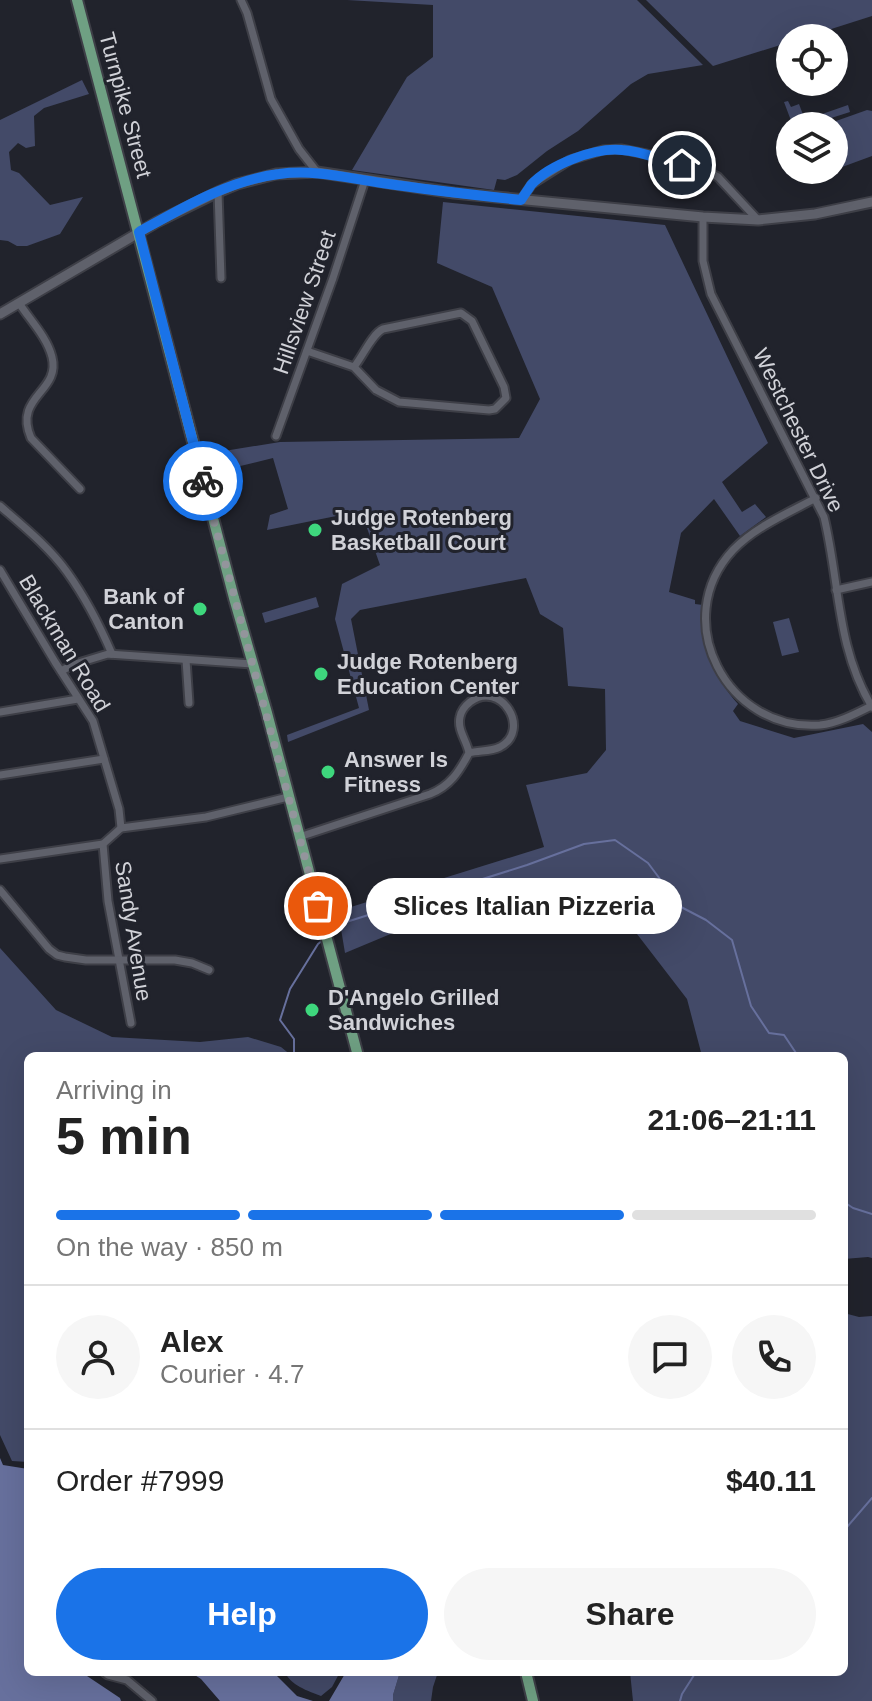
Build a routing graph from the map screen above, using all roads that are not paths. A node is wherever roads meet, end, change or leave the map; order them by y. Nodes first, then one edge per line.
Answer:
1 (77, 0) edge
2 (241, 0) edge
3 (317, 172) junction
4 (365, 180) junction
5 (218, 192) junction
6 (521, 200) junction
7 (872, 202) edge
8 (703, 217) junction
9 (758, 220) junction
10 (139, 232) junction
11 (221, 278) dead end
12 (19, 303) junction
13 (0, 314) edge
14 (307, 351) junction
15 (354, 367) junction
16 (276, 436) dead end
17 (80, 489) dead end
18 (816, 498) junction
19 (0, 506) edge
20 (0, 570) edge
21 (872, 582) edge
22 (836, 590) junction
23 (112, 654) junction
24 (186, 660) junction
25 (252, 664) junction
26 (61, 671) junction
27 (78, 699) junction
28 (189, 703) dead end
29 (872, 707) edge
30 (0, 712) edge
31 (469, 753) junction
32 (104, 759) junction
33 (0, 775) edge
34 (288, 797) junction
35 (121, 828) junction
36 (299, 837) junction
37 (103, 844) junction
38 (0, 859) edge
39 (0, 890) edge
40 (119, 959) junction
41 (209, 970) dead end
42 (131, 1023) dead end
43 (357, 1052) edge
44 (112, 1676) edge
45 (527, 1676) edge
46 (152, 1701) edge
47 (533, 1701) edge

1 - 10 main road, Turnpike Street
2 - 3 street
3 - 4 main road
3 - 5 main road
4 - 6 main road
4 - 14 street, Hillsview Street
5 - 10 main road
5 - 11 street
6 - 8 main road
6 - 9 street
7 - 9 main road
8 - 9 main road
8 - 18 street, Westchester Drive
10 - 12 main road
10 - 25 main road, Turnpike Street
12 - 13 main road
12 - 17 street
14 - 15 street
14 - 16 street, Hillsview Street
15 - 15 street
18 - 22 street, Westchester Drive
18 - 29 street
19 - 23 street
20 - 26 street, Blackman Road
21 - 22 street
22 - 29 street, Westchester Drive
23 - 24 street
23 - 26 street
24 - 25 street
24 - 28 street
25 - 34 main road, Turnpike Street
26 - 27 street, Blackman Road
27 - 30 street
27 - 32 street, Blackman Road
31 - 31 street
31 - 36 street
32 - 33 street
32 - 35 street, Blackman Road
34 - 35 street
34 - 36 main road, Turnpike Street
35 - 37 street
36 - 43 main road, Turnpike Street
37 - 38 street
37 - 40 street, Sandy Avenue
39 - 40 street
40 - 41 street
40 - 42 street, Sandy Avenue
44 - 46 street
45 - 47 main road

